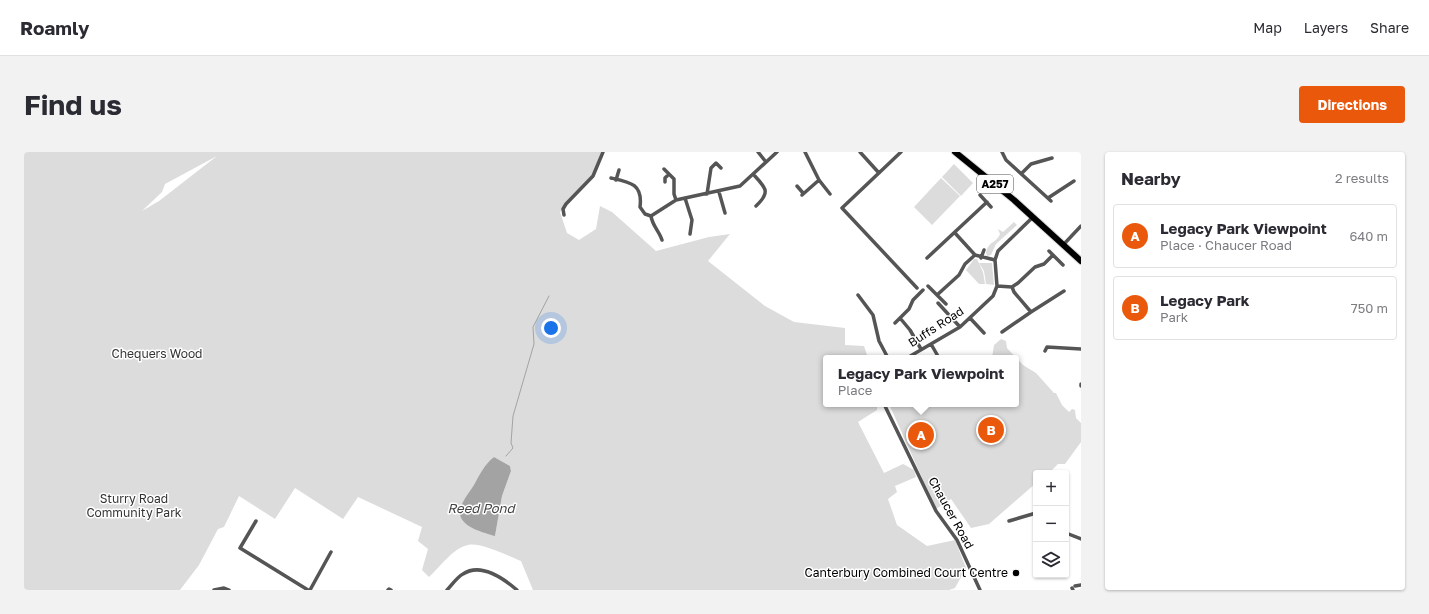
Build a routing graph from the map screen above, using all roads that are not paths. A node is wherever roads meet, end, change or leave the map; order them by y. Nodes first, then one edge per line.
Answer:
1 (603, 152) edge
2 (758, 152) edge
3 (777, 152) edge
4 (805, 152) edge
5 (860, 152) edge
6 (901, 152) edge
7 (955, 152) edge
8 (1002, 152) edge
9 (1046, 155) dead end
10 (1052, 158) dead end
11 (1048, 160) junction
12 (766, 162) junction
13 (721, 168) dead end
14 (664, 169) dead end
15 (619, 170) dead end
16 (880, 173) junction
17 (1022, 173) junction
18 (669, 174) junction
19 (753, 174) junction
20 (611, 178) dead end
21 (616, 180) junction
22 (819, 180) junction
23 (1074, 181) dead end
24 (665, 182) dead end
25 (797, 186) dead end
26 (720, 192) junction
27 (707, 194) junction
28 (830, 194) dead end
29 (980, 195) dead end
30 (685, 198) junction
31 (676, 200) junction
32 (987, 202) junction
33 (756, 206) dead end
34 (991, 207) dead end
35 (725, 213) dead end
36 (564, 214) dead end
37 (651, 216) junction
38 (1033, 217) junction
39 (1081, 226) edge
40 (955, 233) junction
41 (690, 234) dead end
42 (662, 240) dead end
43 (1064, 244) junction
44 (984, 250) dead end
45 (1049, 251) dead end
46 (975, 255) junction
47 (1053, 255) junction
48 (927, 258) dead end
49 (981, 258) junction
50 (995, 260) junction
51 (1081, 261) edge
52 (1063, 265) dead end
53 (928, 286) dead end
54 (997, 286) junction
55 (1012, 286) junction
56 (917, 288) dead end
57 (923, 290) dead end
58 (1064, 291) dead end
59 (858, 295) dead end
60 (937, 295) junction
61 (938, 304) dead end
62 (946, 304) dead end
63 (1031, 312) junction
64 (900, 318) junction
65 (970, 318) junction
66 (894, 323) dead end
67 (960, 327) junction
68 (1002, 332) dead end
69 (984, 333) dead end
70 (931, 344) junction
71 (921, 349) junction
72 (1081, 349) edge
73 (1045, 351) dead end
74 (886, 355) edge
75 (912, 355) edge
76 (937, 355) edge
77 (885, 407) edge
78 (1033, 514) edge
79 (256, 521) dead end
80 (1008, 521) dead end
81 (1069, 534) edge
82 (1081, 539) edge
83 (331, 552) dead end
84 (1081, 585) edge
85 (1073, 588) edge
86 (214, 590) edge
87 (229, 590) edge
88 (309, 590) edge
89 (388, 590) edge
90 (391, 590) edge
91 (447, 590) edge
92 (517, 590) edge
93 (980, 590) edge

1 - 36 street
2 - 12 street
3 - 12 street
4 - 22 street
5 - 16 street
6 - 16 street
7 - 38 main road, A257
8 - 17 street
9 - 11 street
10 - 11 street
11 - 17 street
12 - 19 street
13 - 27 street
14 - 18 street
15 - 21 street
16 - 56 street
17 - 23 street
18 - 24 street
18 - 31 street
19 - 26 street
19 - 33 street
20 - 21 street
21 - 37 street
22 - 25 street
22 - 28 street
26 - 27 street
26 - 35 street
27 - 30 street
29 - 32 street
30 - 31 street
30 - 41 street
31 - 37 street
32 - 34 street
32 - 40 street
37 - 42 street
38 - 43 main road, A257
38 - 50 street
39 - 43 street
40 - 46 street
40 - 48 street
43 - 51 main road, A257
44 - 49 street
45 - 47 street
46 - 49 street
46 - 60 street
47 - 52 street
47 - 55 street
49 - 50 street
50 - 54 street
53 - 60 street
54 - 55 street
54 - 65 street, Buffs Road
55 - 63 street
57 - 64 street
58 - 63 street
59 - 74 street
60 - 62 street
61 - 67 street
63 - 68 street
64 - 66 street
64 - 71 street
65 - 67 street, Buffs Road
65 - 69 street
67 - 70 street, Buffs Road
70 - 71 street, Buffs Road
70 - 76 street
71 - 75 street, Buffs Road
72 - 73 street
77 - 93 street, Chaucer Road
78 - 80 street
79 - 88 street
81 - 82 street
83 - 88 street
84 - 85 street
86 - 87 street
89 - 90 street
91 - 92 street

